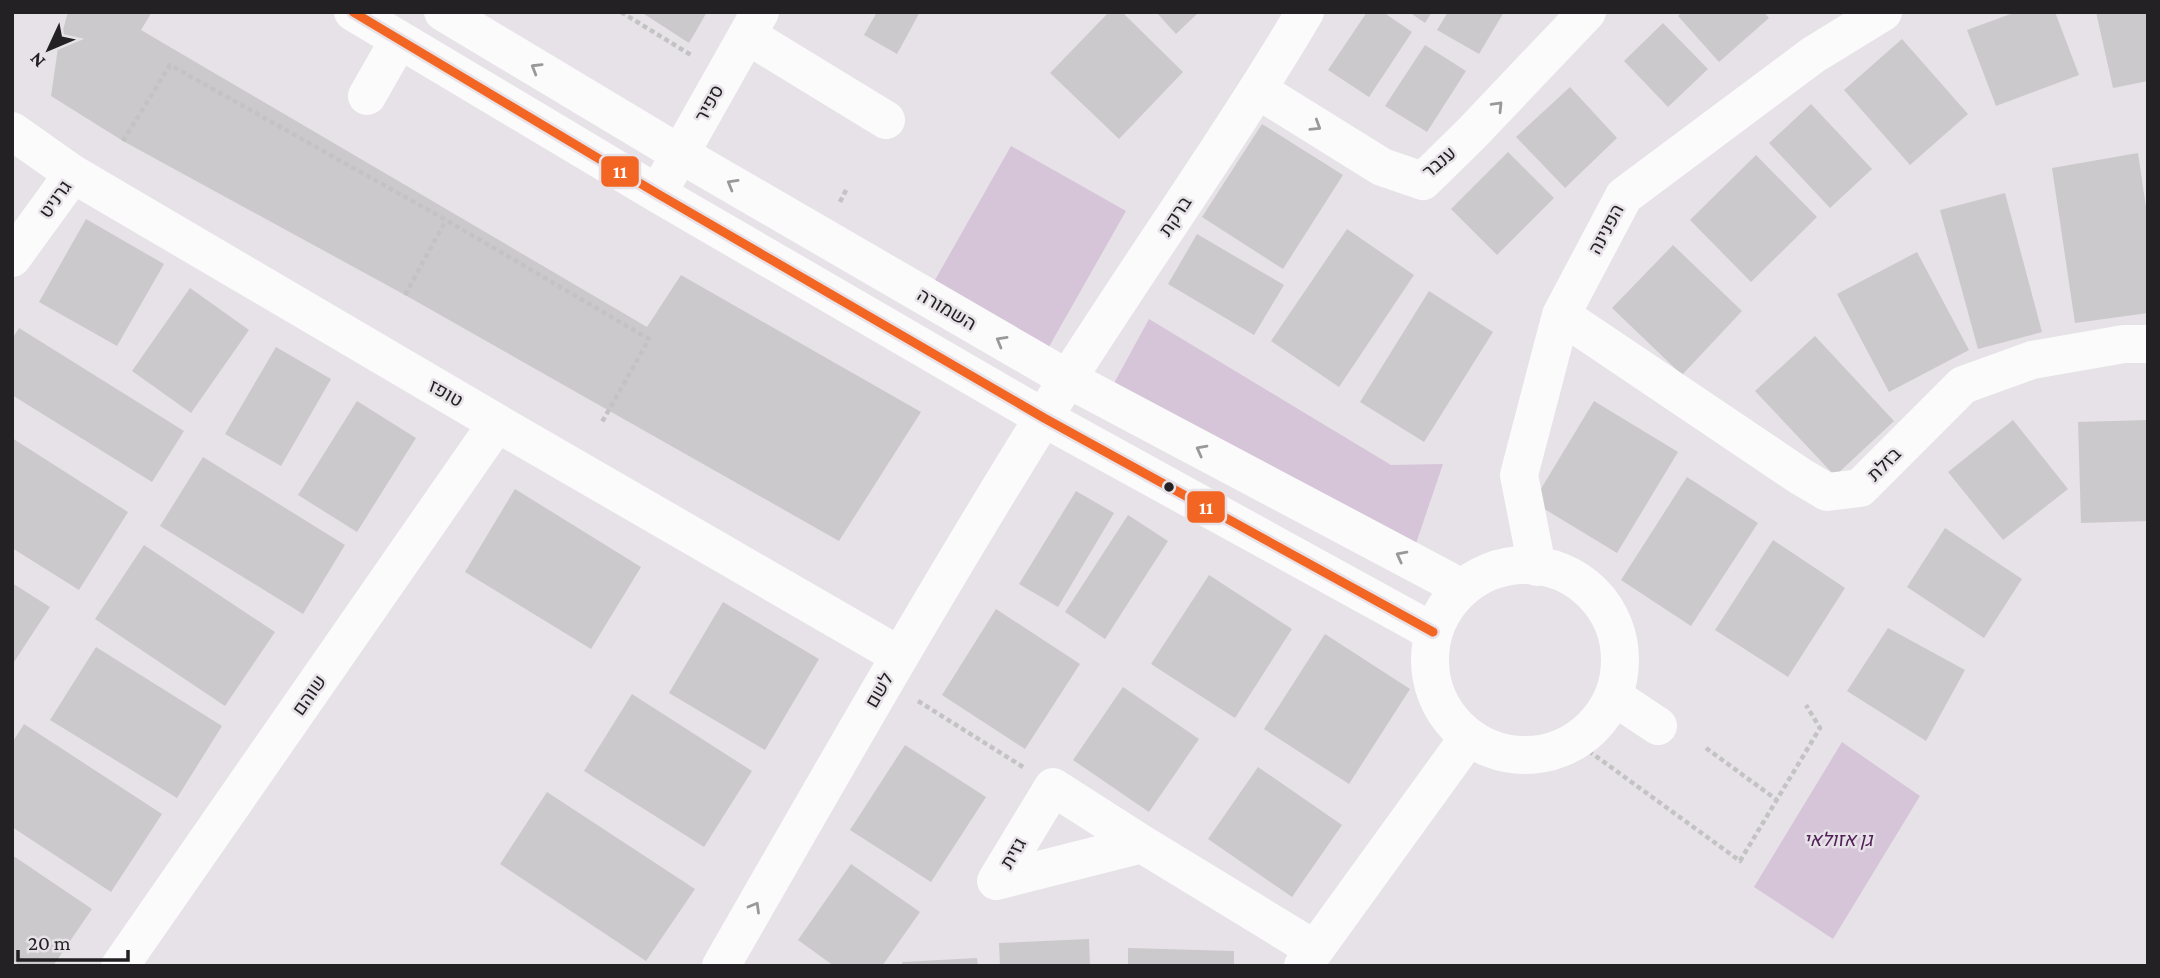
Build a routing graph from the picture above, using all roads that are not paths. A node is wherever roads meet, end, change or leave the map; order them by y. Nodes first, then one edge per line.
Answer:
1 (353, 12) edge
2 (443, 12) edge
3 (1305, 12) edge
4 (1587, 12) edge
5 (1883, 12) edge
6 (754, 24) edge
7 (399, 40) junction
8 (1258, 90) junction
9 (367, 96) dead end
10 (886, 120) dead end
11 (12, 131) edge
12 (680, 154) junction
13 (73, 174) junction
14 (657, 194) junction
15 (12, 258) edge
16 (1561, 315) junction
17 (2148, 344) edge
18 (1068, 379) junction
19 (1044, 418) junction
20 (497, 423) junction
21 (1537, 566) junction
22 (1462, 588) junction
23 (1433, 632) junction
24 (890, 661) junction
25 (1613, 696) junction
26 (1658, 726) dead end
27 (1468, 738) junction
28 (1142, 844) junction
29 (1308, 958) edge
30 (120, 966) edge
31 (722, 966) edge

1 - 7 street
12 -> 2 street, השמורה
3 - 8 street, ברקת
8 -> 4 street, ענבר
5 - 16 street, הפנינה
6 - 10 street
6 - 12 street, ספיר
7 - 9 street
7 - 14 street
8 - 18 street, ברקת
11 - 13 street, טופז
12 - 14 street, ספיר
18 -> 12 street, השמורה
13 - 15 street, גרניט
13 - 20 street, טופז
14 - 19 street
16 - 17 street, בזלת
16 - 21 street, הפנינה
18 - 19 street, ברקת
22 -> 18 street, השמורה
19 - 23 street
19 - 24 street, לשם
20 - 24 street, טופז
20 - 30 street, שוהם
21 - 22 street
21 - 25 street
22 - 23 street
23 - 27 street
31 -> 24 street, לשם
25 - 26 street
25 - 27 street
27 - 29 street
28 - 28 street, גזית
28 - 29 street

